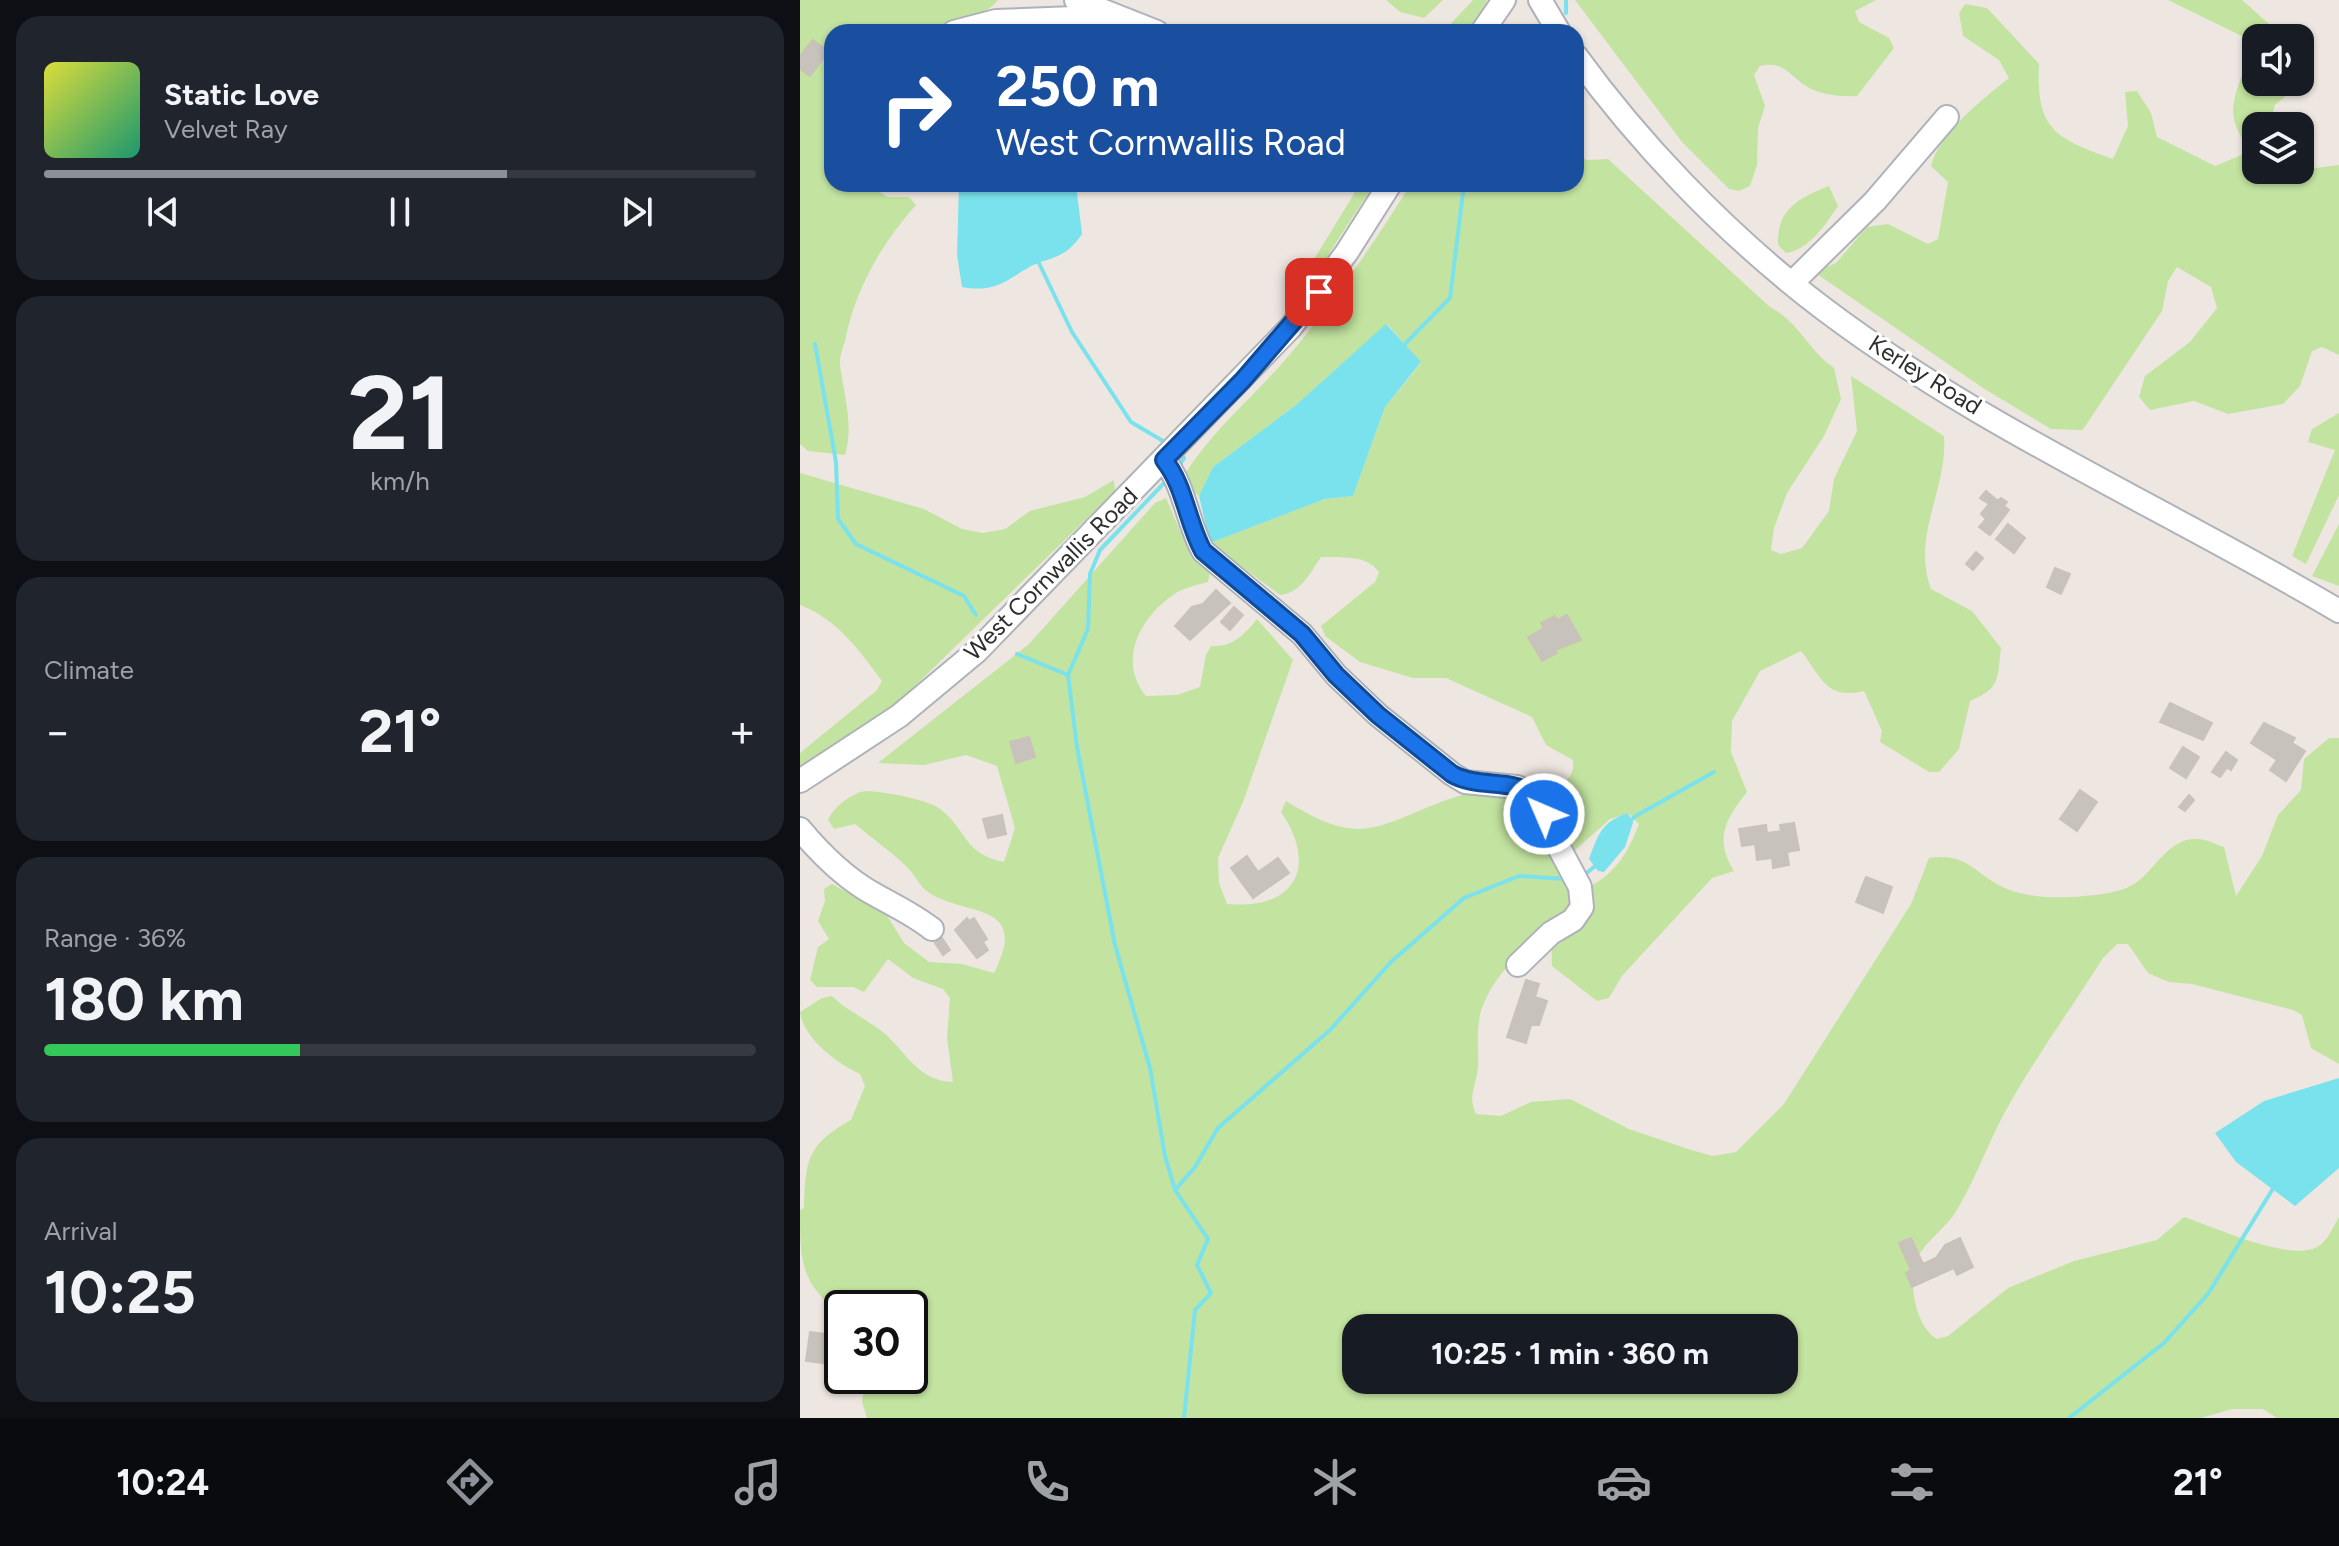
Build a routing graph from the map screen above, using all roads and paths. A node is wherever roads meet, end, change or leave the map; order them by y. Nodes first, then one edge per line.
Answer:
1 (1076, 0) edge
2 (1504, 0) edge
3 (1540, 0) edge
4 (1105, 12) junction
5 (985, 24) edge
6 (1136, 24) edge
7 (1488, 24) edge
8 (1554, 24) edge
9 (1584, 66) edge
10 (1947, 117) dead end
11 (1385, 192) edge
12 (1792, 283) junction
13 (1164, 460) junction
14 (2339, 611) edge
15 (800, 781) edge
16 (800, 829) edge
17 (932, 929) dead end
18 (1518, 965) dead end

1 - 4 street
2 - 7 street
3 - 8 street
4 - 5 street
4 - 6 street
9 - 12 street, Kerley Road
10 - 12 street
11 - 13 street, West Cornwallis Road
12 - 14 street, Kerley Road
13 - 15 street, West Cornwallis Road
13 - 18 street
16 - 17 street

